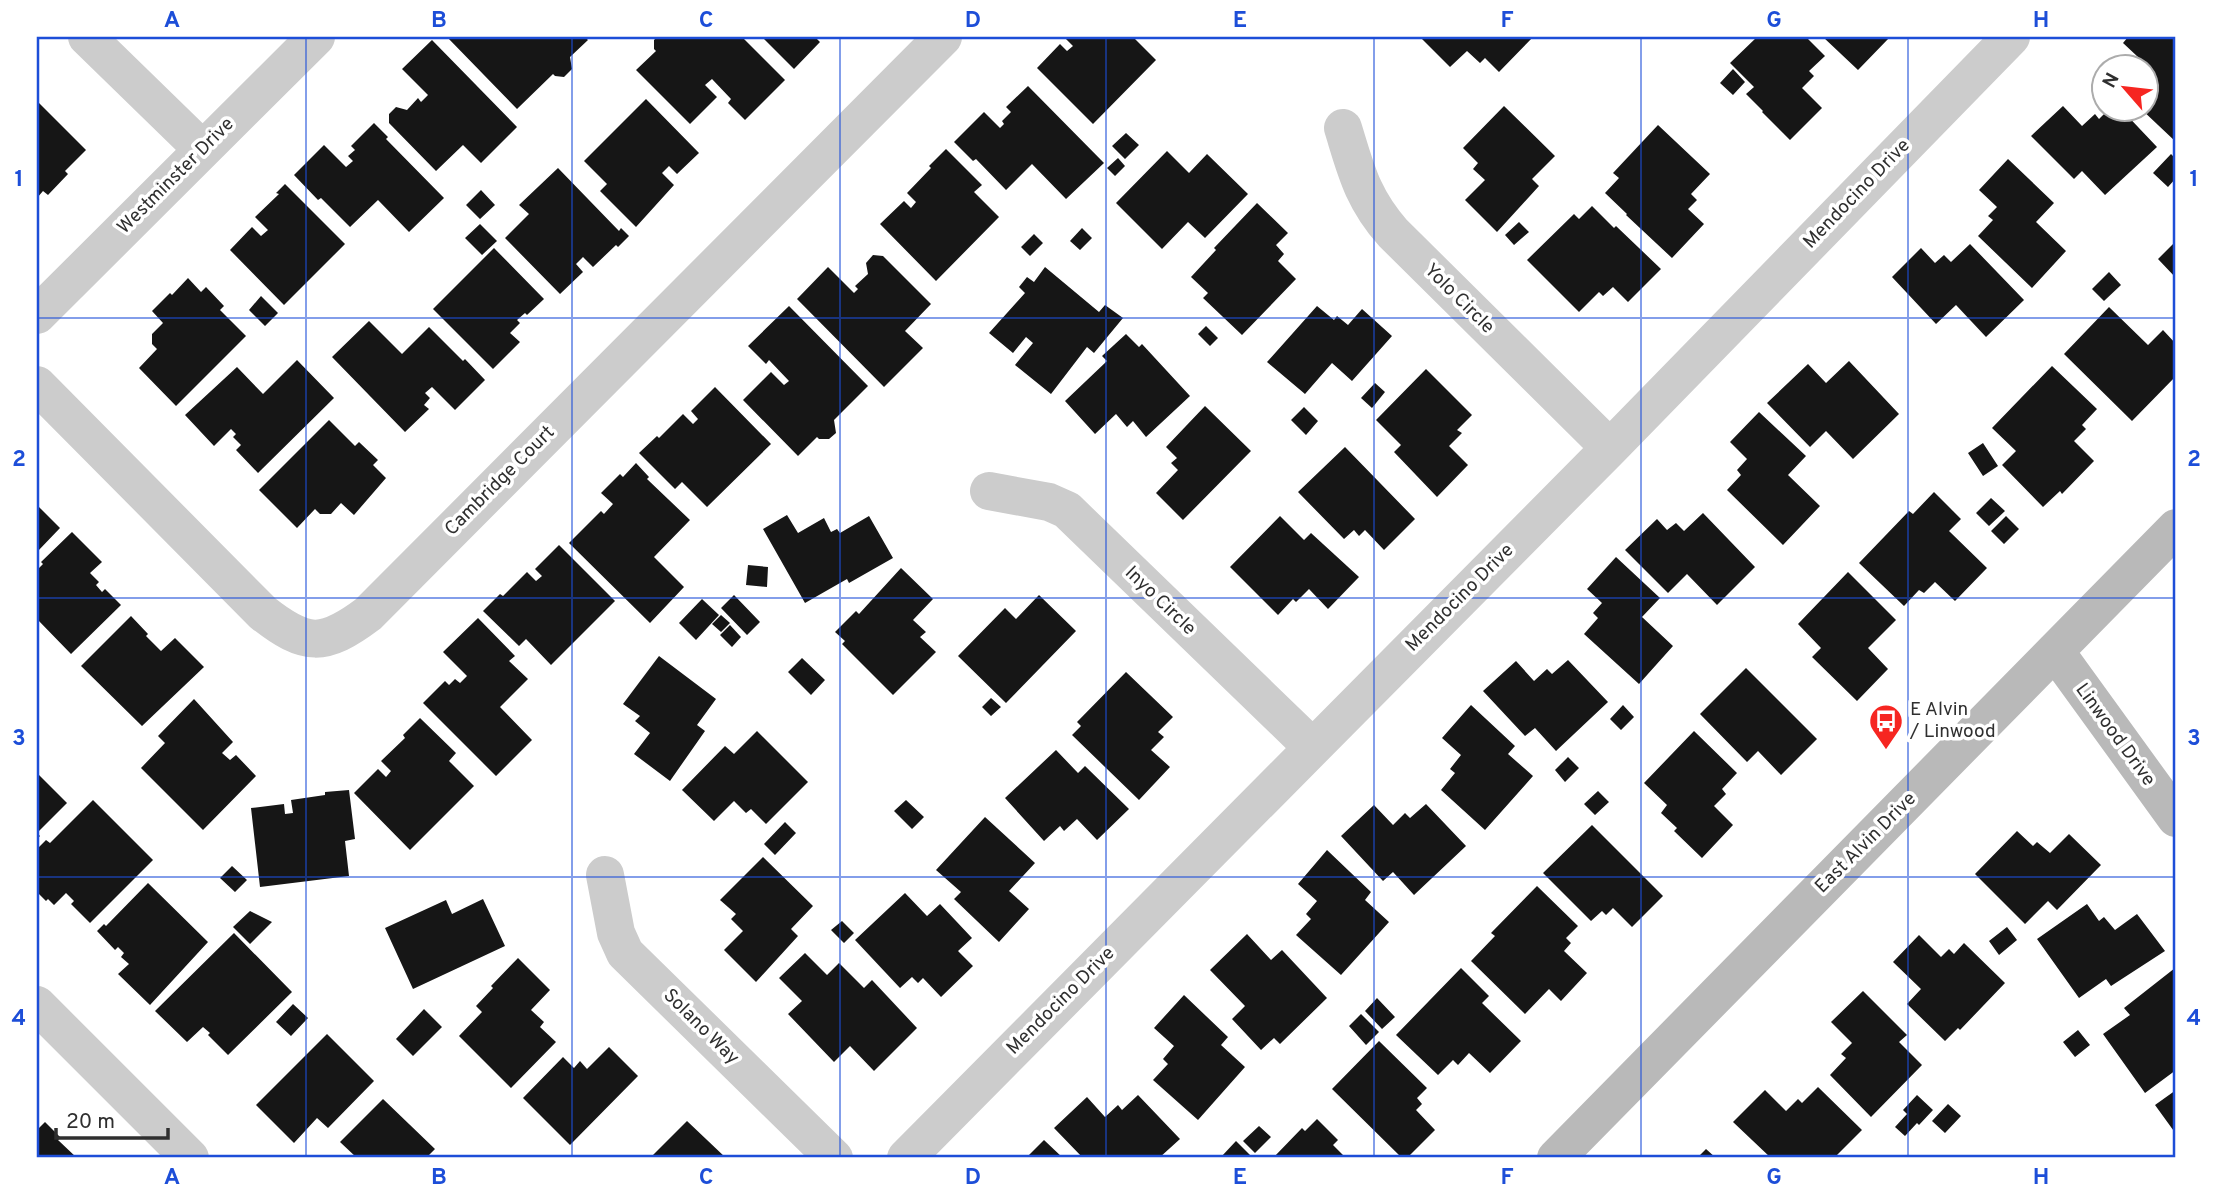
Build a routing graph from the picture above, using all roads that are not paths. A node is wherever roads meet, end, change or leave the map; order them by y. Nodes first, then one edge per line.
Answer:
1 (87, 37) edge
2 (316, 37) edge
3 (943, 37) edge
4 (2011, 37) edge
5 (1343, 128) dead end
6 (202, 149) junction
7 (37, 315) edge
8 (37, 386) edge
9 (1610, 448) junction
10 (989, 491) dead end
11 (2176, 528) edge
12 (2054, 651) junction
13 (1312, 747) junction
14 (2176, 818) edge
15 (605, 875) dead end
16 (37, 1005) edge
17 (190, 1158) edge
18 (834, 1158) edge
19 (906, 1158) edge
20 (1556, 1158) edge

1 - 6 street
2 - 6 street, Westminster Drive
3 - 8 street, Cambridge Court
4 - 9 street, Mendocino Drive
5 - 9 street, Yolo Circle
6 - 7 street, Westminster Drive
9 - 13 street, Mendocino Drive
10 - 13 street, Inyo Circle
11 - 12 main road, East Alvin Drive
12 - 14 main road, Linwood Drive
12 - 20 main road, East Alvin Drive
13 - 19 street, Mendocino Drive
15 - 18 street, Solano Way
16 - 17 street

